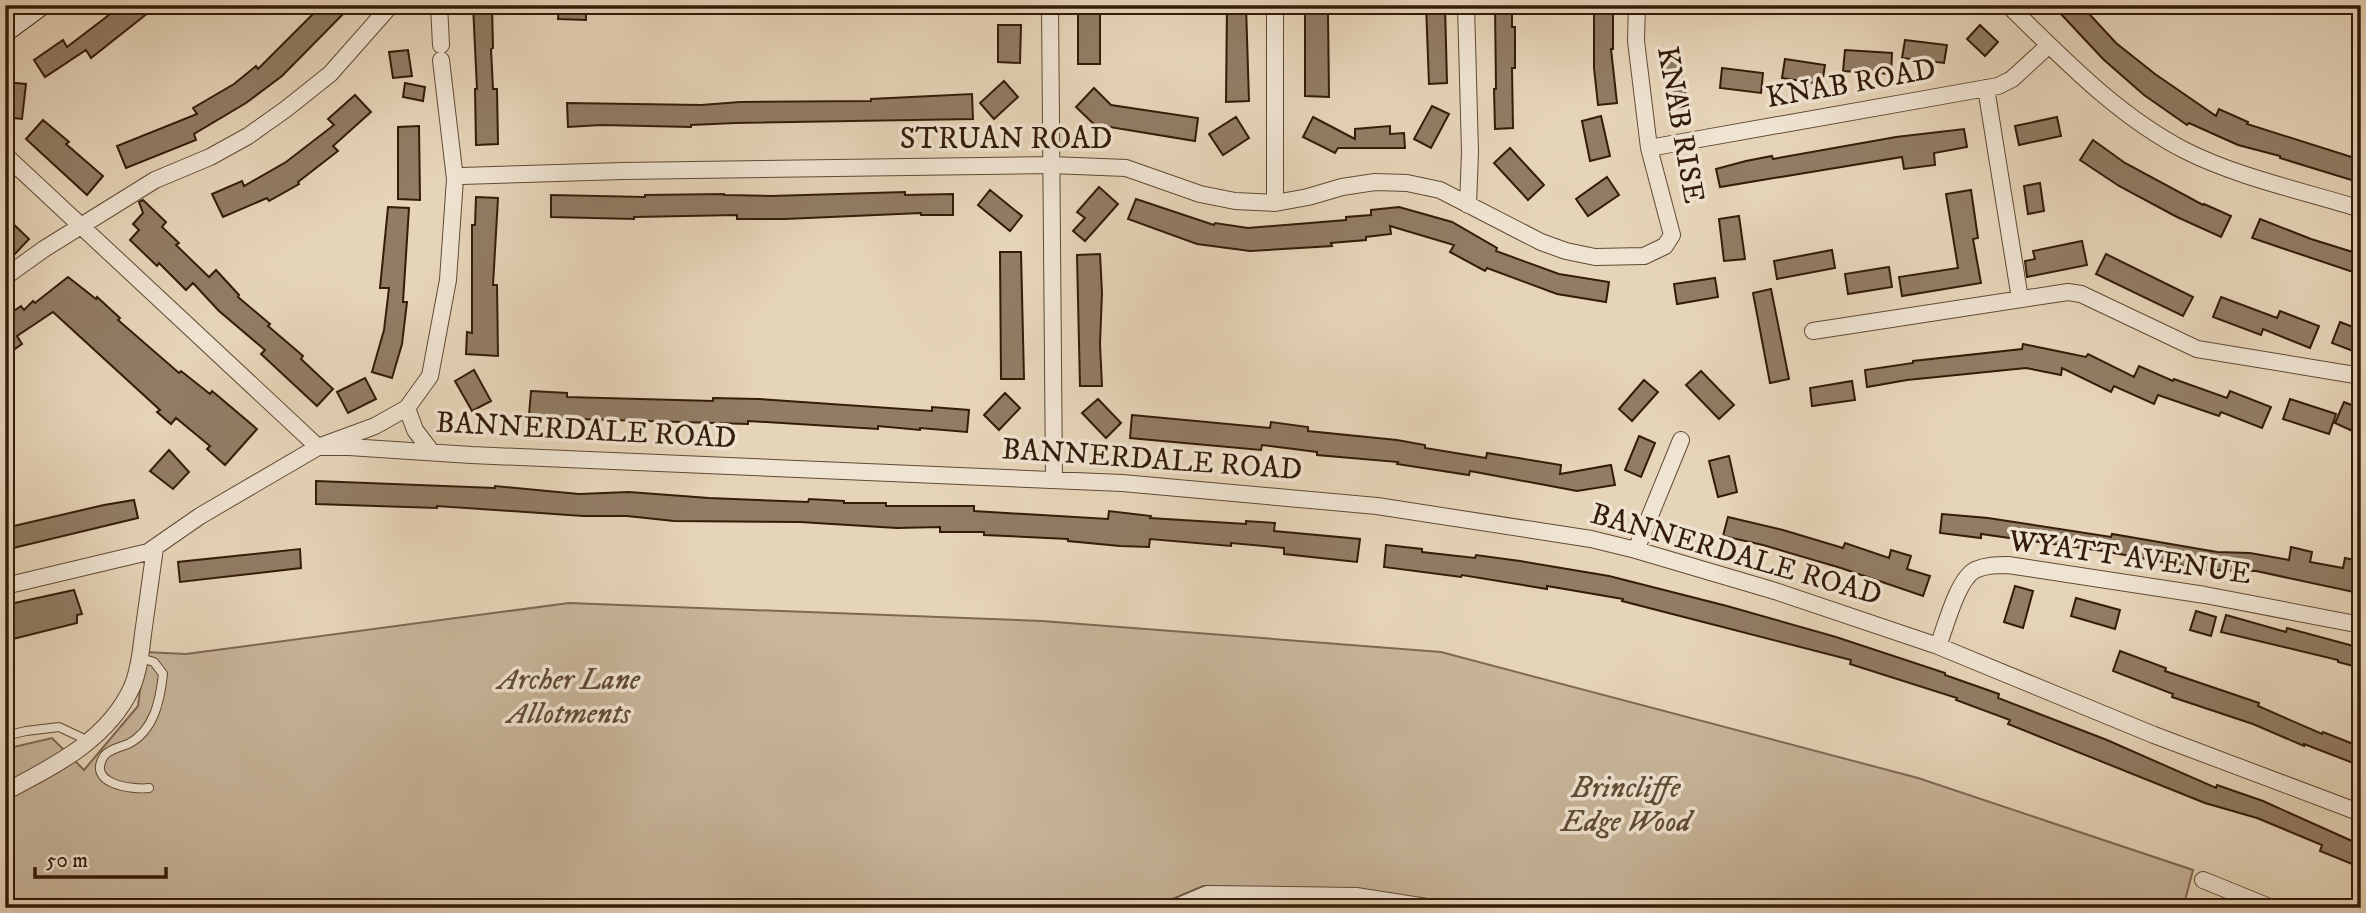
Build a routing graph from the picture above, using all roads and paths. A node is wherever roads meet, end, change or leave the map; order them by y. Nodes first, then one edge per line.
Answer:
1 (39, 5) edge
2 (391, 5) edge
3 (439, 5) edge
4 (1050, 5) edge
5 (1275, 5) edge
6 (1466, 5) edge
7 (1637, 5) edge
8 (2008, 5) edge
9 (5, 30) edge
10 (2049, 45) junction
11 (1986, 88) junction
12 (1649, 148) junction
13 (5, 155) edge
14 (1051, 164) junction
15 (454, 179) junction
16 (1275, 203) junction
17 (1468, 205) junction
18 (2361, 209) edge
19 (80, 226) junction
20 (1660, 250) joint
21 (5, 277) edge
22 (2020, 299) junction
23 (1813, 331) dead end
24 (2361, 376) edge
25 (407, 408) junction
26 (1681, 440) dead end
27 (318, 447) junction
28 (431, 451) junction
29 (1054, 480) junction
30 (155, 548) junction
31 (1636, 550) junction
32 (5, 586) edge
33 (2361, 625) edge
34 (1938, 646) junction
35 (140, 658) junction
36 (5, 736) edge
37 (90, 741) junction
38 (149, 788) dead end
39 (5, 792) edge
40 (2361, 813) edge
41 (2203, 880) dead end
42 (1174, 908) edge
43 (1433, 908) edge
44 (2272, 908) edge

1 - 9 street
2 - 19 street
3 - 15 street
4 - 14 street
5 - 16 street
6 - 17 street
7 - 12 street, KNAB RISE
8 - 10 street
10 - 11 street, KNAB ROAD
10 - 18 street
11 - 12 street, KNAB ROAD
11 - 22 street
12 - 20 street, KNAB RISE
13 - 19 street
14 - 15 street, STRUAN ROAD
14 - 16 street, STRUAN ROAD
14 - 29 street
15 - 25 street
16 - 17 street, STRUAN ROAD
17 - 20 street, STRUAN ROAD
19 - 21 street
19 - 27 street
22 - 23 street
22 - 24 street
25 - 27 street
25 - 28 street
26 - 31 street
27 - 28 street, BANNERDALE ROAD
27 - 30 street
28 - 29 street, BANNERDALE ROAD
29 - 31 street, BANNERDALE ROAD
30 - 32 street
30 - 35 street
31 - 34 street, BANNERDALE ROAD
33 - 34 street, WYATT AVENUE
34 - 40 street, BANNERDALE ROAD
35 - 37 street
35 - 38 lane
36 - 37 lane
37 - 39 street
41 - 44 street
42 - 43 street

